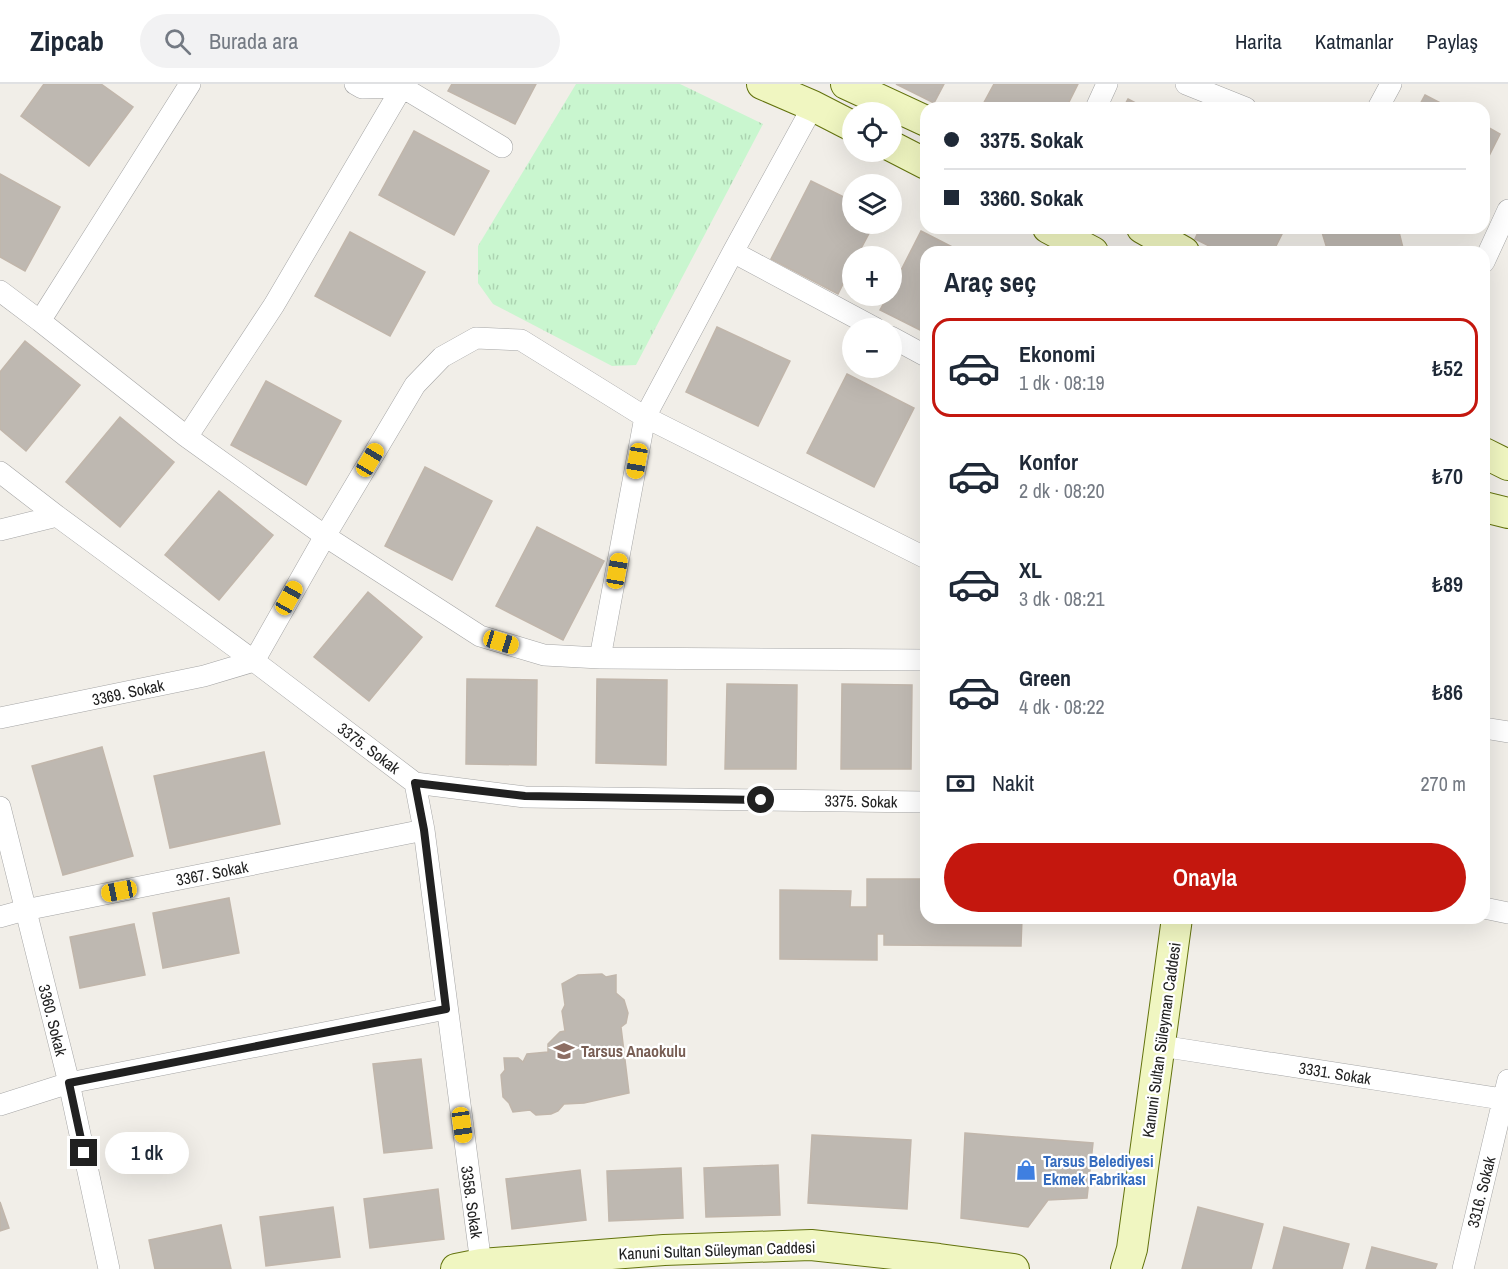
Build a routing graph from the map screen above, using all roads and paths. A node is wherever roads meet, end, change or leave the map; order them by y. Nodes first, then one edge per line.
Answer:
1 (190, 84) edge
2 (355, 84) edge
3 (762, 84) edge
4 (846, 84) edge
5 (1107, 84) edge
6 (1186, 84) edge
7 (1391, 84) edge
8 (403, 85) edge
9 (1099, 102) edge
10 (1231, 102) edge
11 (1381, 102) edge
12 (813, 105) junction
13 (920, 118) edge
14 (842, 121) edge
15 (502, 147) dead end
16 (902, 152) edge
17 (920, 161) edge
18 (1508, 210) edge
19 (1059, 234) edge
20 (1152, 234) edge
21 (1501, 242) edge
22 (1082, 246) edge
23 (1174, 246) edge
24 (733, 252) junction
25 (1490, 255) edge
26 (0, 291) edge
27 (855, 318) edge
28 (40, 321) junction
29 (902, 344) edge
30 (920, 353) edge
31 (645, 417) junction
32 (187, 437) junction
33 (1490, 456) edge
34 (1508, 465) edge
35 (0, 472) edge
36 (1490, 508) edge
37 (1508, 513) edge
38 (57, 516) junction
39 (0, 530) edge
40 (325, 536) junction
41 (920, 555) edge
42 (600, 658) junction
43 (920, 660) edge
44 (254, 661) junction
45 (0, 718) edge
46 (1490, 729) edge
47 (1508, 732) edge
48 (415, 783) junction
49 (920, 802) edge
50 (0, 807) edge
51 (424, 830) junction
52 (1490, 909) edge
53 (25, 910) junction
54 (1508, 913) edge
55 (0, 917) edge
56 (1177, 924) edge
57 (446, 1009) junction
58 (1161, 1046) junction
59 (69, 1083) junction
60 (1506, 1093) edge
61 (0, 1105) edge
62 (664, 1259) edge
63 (468, 1267) edge
64 (109, 1269) edge
65 (1014, 1269) edge
66 (1126, 1269) edge
67 (1463, 1269) edge

1 - 28 street
2 - 8 street
3 - 12 street
4 - 13 street
5 - 9 street
6 - 10 street
7 - 11 street
8 - 15 street
8 - 32 street
12 - 14 street
12 - 24 street
16 - 17 street
18 - 21 street
19 - 22 street
20 - 23 street
21 - 25 street
24 - 27 street
24 - 31 street
26 - 28 street
28 - 32 street
29 - 30 street
31 - 40 street
31 - 41 street
31 - 42 street
32 - 40 street
33 - 34 street
35 - 38 street, 3375. Sokak
36 - 37 street
38 - 39 street
38 - 44 street, 3375. Sokak
40 - 42 street
40 - 44 street
42 - 43 street
44 - 45 street, 3369. Sokak
44 - 48 street, 3375. Sokak
46 - 47 street
48 - 49 street, 3375. Sokak
48 - 51 street, 3358. Sokak
50 - 53 street, 3360. Sokak
51 - 53 street, 3367. Sokak
51 - 57 street, 3358. Sokak
52 - 54 street
53 - 55 street, 3367. Sokak
53 - 59 street, 3360. Sokak
56 - 58 street, Kanuni Sultan Süleyman Caddesi
57 - 59 street
57 - 63 street, 3358. Sokak
58 - 60 street, 3331. Sokak
58 - 66 street, Kanuni Sultan Süleyman Caddesi
59 - 61 street
59 - 64 street, 3360. Sokak
60 - 67 street, 3316. Sokak
62 - 63 street, Kanuni Sultan Süleyman Caddesi
62 - 65 street, Kanuni Sultan Süleyman Caddesi

